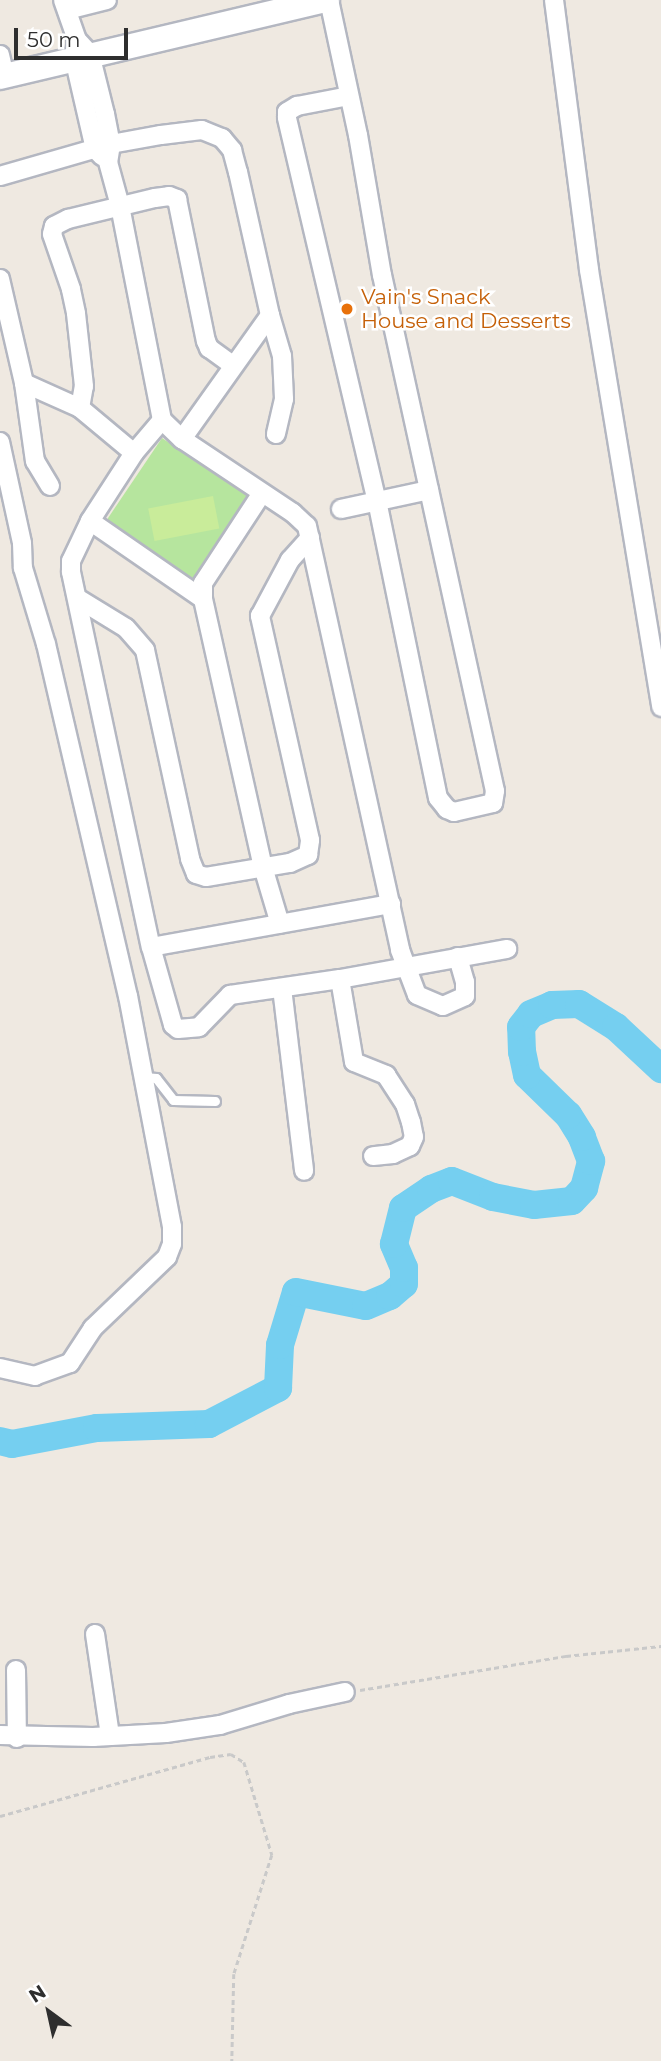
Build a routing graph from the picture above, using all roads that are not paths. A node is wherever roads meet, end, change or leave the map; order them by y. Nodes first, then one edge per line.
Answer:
1 (107, 0) edge
2 (328, 0) edge
3 (554, 0) edge
4 (65, 5) edge
5 (80, 51) junction
6 (2, 69) edge
7 (349, 96) junction
8 (104, 152) junction
9 (0, 176) edge
10 (120, 205) junction
11 (0, 279) edge
12 (270, 315) junction
13 (232, 365) junction
14 (24, 383) junction
15 (80, 408) junction
16 (162, 419) junction
17 (276, 434) dead end
18 (182, 439) junction
19 (0, 442) edge
20 (134, 453) junction
21 (50, 486) dead end
22 (429, 490) junction
23 (262, 492) junction
24 (377, 502) junction
25 (341, 509) dead end
26 (90, 521) junction
27 (310, 538) junction
28 (77, 598) junction
29 (203, 599) junction
30 (661, 707) edge
31 (262, 867) junction
32 (391, 904) junction
33 (280, 924) junction
34 (151, 947) junction
35 (507, 949) dead end
36 (458, 957) junction
37 (406, 968) junction
38 (340, 979) junction
39 (282, 988) junction
40 (144, 1077) junction
41 (215, 1101) dead end
42 (373, 1156) dead end
43 (304, 1171) dead end
44 (0, 1368) edge
45 (95, 1634) dead end
46 (16, 1670) dead end
47 (345, 1692) road end
48 (9, 1736) edge
49 (110, 1736) junction

1 - 4 street
2 - 5 main road
2 - 7 street
3 - 30 street
4 - 5 street
5 - 6 main road
5 - 8 street
7 - 22 street
7 - 24 street
8 - 9 street
8 - 10 street
8 - 12 street
10 - 13 street
10 - 15 street
10 - 16 street
11 - 14 street
12 - 13 street
12 - 17 street
13 - 18 street
14 - 15 street
14 - 21 street
15 - 20 street
16 - 18 street
16 - 20 street
18 - 23 street
19 - 40 street
20 - 26 street
22 - 24 street
22 - 24 street
23 - 27 street
23 - 29 street
24 - 25 street
26 - 28 street
26 - 29 street
27 - 31 street
27 - 32 street
28 - 31 street
28 - 34 street
29 - 31 street
31 - 33 street
32 - 33 street
32 - 37 street
33 - 34 street
34 - 39 street
35 - 36 street
36 - 37 street
36 - 37 street
37 - 38 street
38 - 39 street
38 - 42 street
39 - 43 street
40 - 41 lane
40 - 44 street
45 - 49 street
46 - 48 street
47 - 49 street
48 - 49 street

